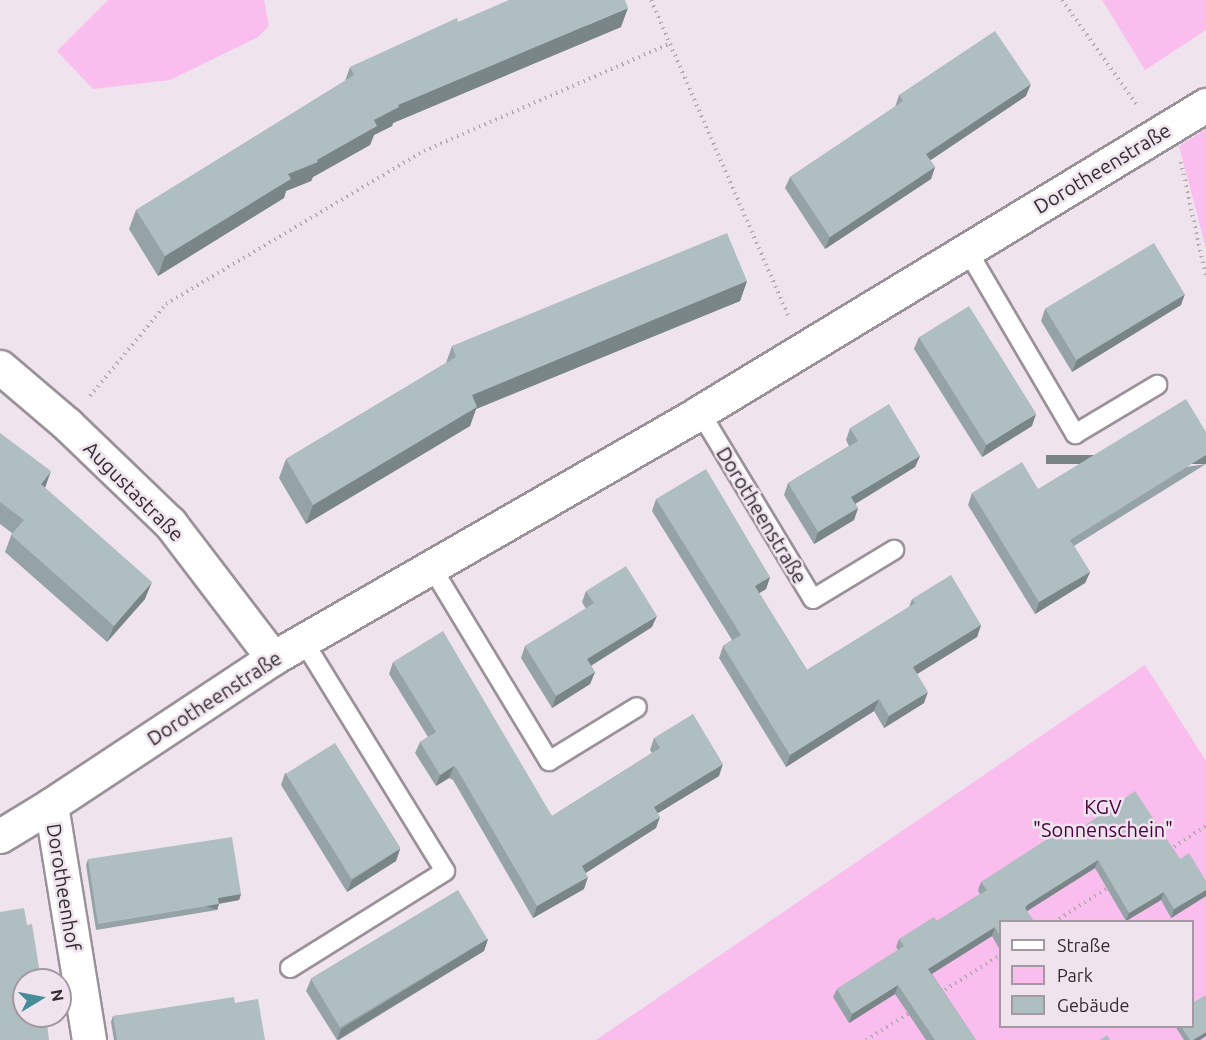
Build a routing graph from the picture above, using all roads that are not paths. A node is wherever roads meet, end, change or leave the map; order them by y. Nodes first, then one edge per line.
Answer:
1 (1206, 105) edge
2 (966, 249) junction
3 (0, 368) edge
4 (1157, 385) dead end
5 (700, 412) junction
6 (894, 550) dead end
7 (431, 566) junction
8 (303, 640) junction
9 (273, 658) junction
10 (637, 707) dead end
11 (51, 805) junction
12 (0, 836) edge
13 (290, 968) dead end
14 (89, 1040) edge

1 - 2 street, Dorotheenstraße
2 - 4 lane
2 - 5 street, Dorotheenstraße
3 - 9 street, Augustastraße
5 - 6 lane, Dorotheenstraße
5 - 7 street, Dorotheenstraße
7 - 8 street, Dorotheenstraße
7 - 10 lane
8 - 9 street, Dorotheenstraße
8 - 13 lane
9 - 11 street, Dorotheenstraße
11 - 12 street, Dorotheenstraße
11 - 14 street, Dorotheenhof

